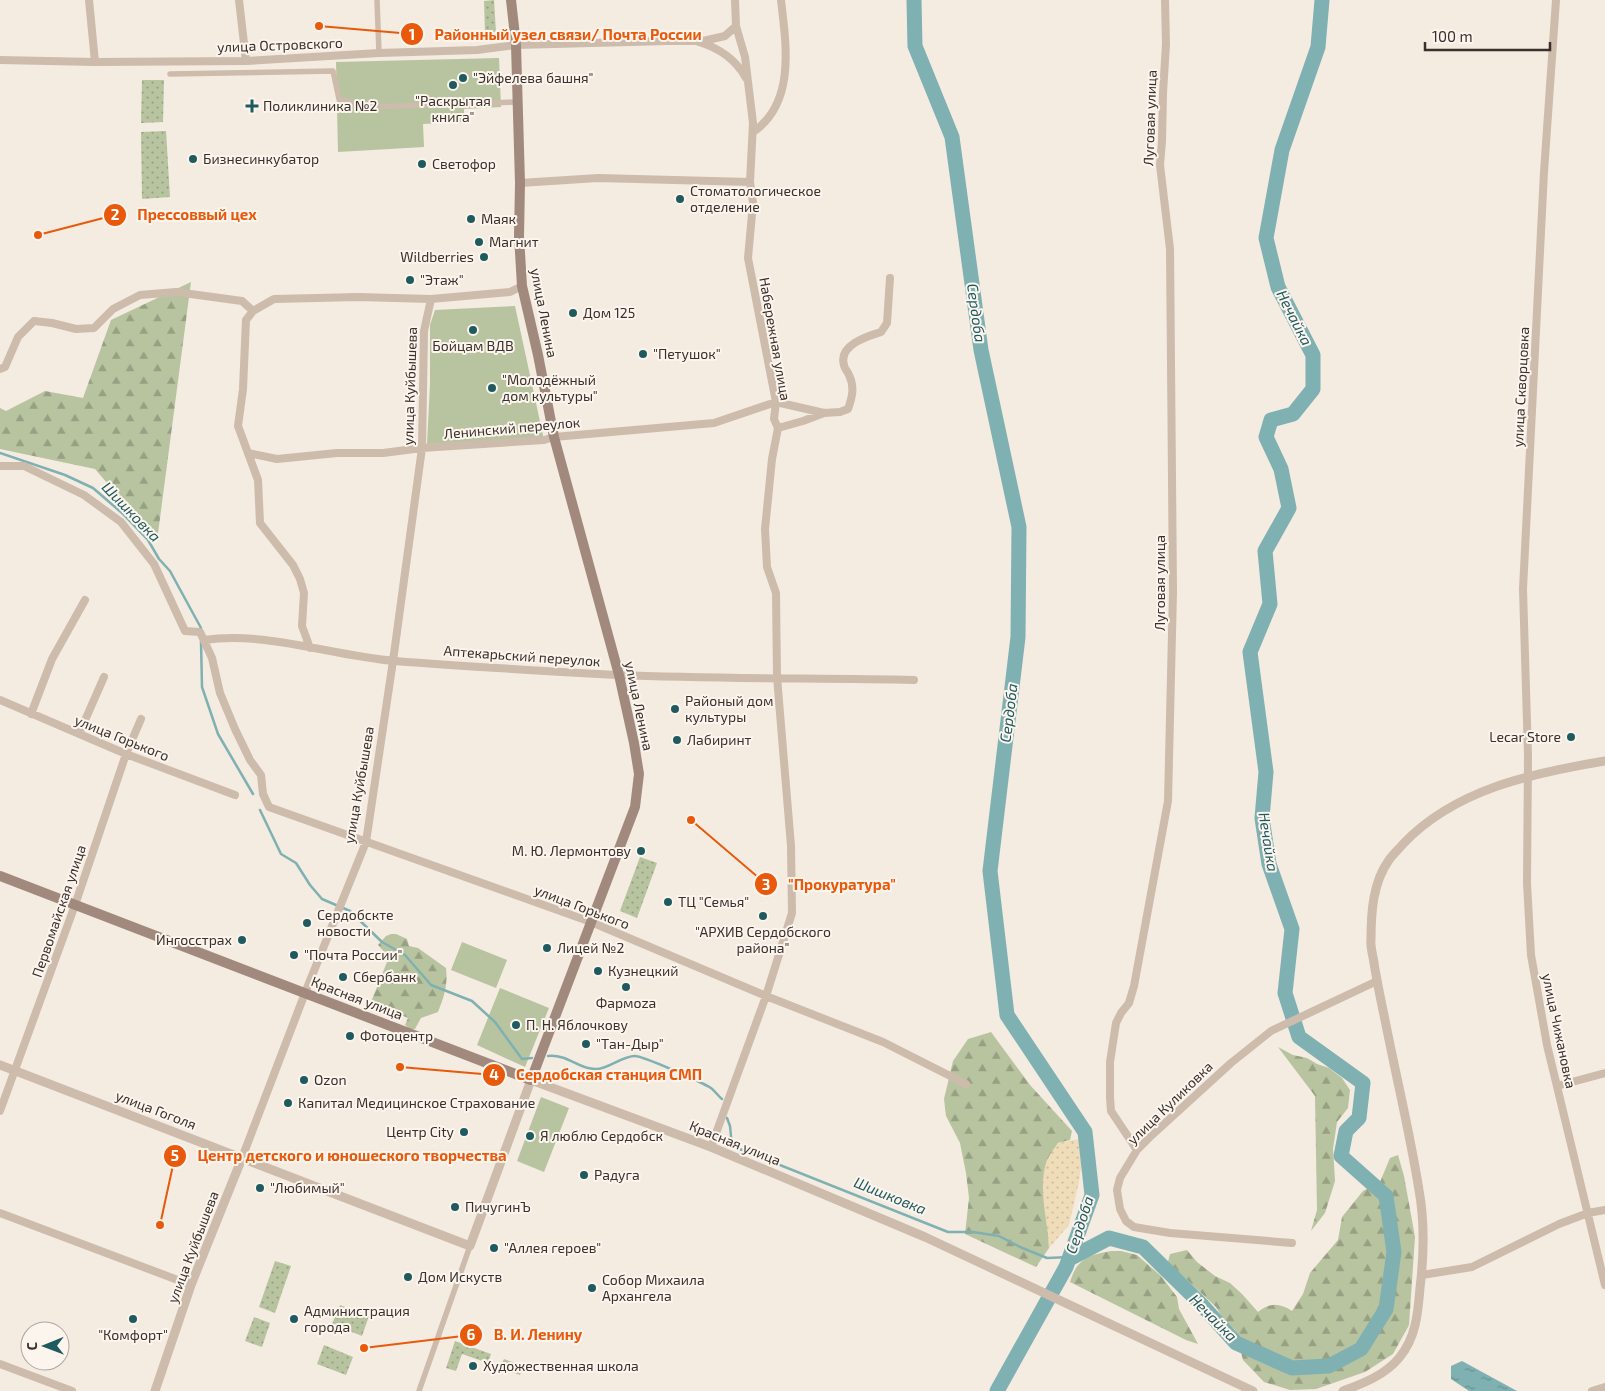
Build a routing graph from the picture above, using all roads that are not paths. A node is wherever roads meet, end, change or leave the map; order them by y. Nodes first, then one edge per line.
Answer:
1 (89, 0) edge
2 (239, 0) edge
3 (377, 0) edge
4 (511, 0) edge
5 (735, 0) edge
6 (781, 0) edge
7 (1165, 0) edge
8 (1556, 0) edge
9 (736, 26) junction
10 (695, 41) junction
11 (516, 45) junction
12 (379, 53) junction
13 (0, 60) edge
14 (246, 61) junction
15 (95, 62) junction
16 (170, 74) dead end
17 (748, 83) junction
18 (517, 102) junction
19 (753, 132) junction
20 (750, 182) junction
21 (520, 183) junction
22 (890, 278) dead end
23 (522, 286) junction
24 (431, 299) junction
25 (253, 311) junction
26 (0, 369) edge
27 (776, 402) junction
28 (824, 413) junction
29 (778, 428) junction
30 (554, 437) junction
31 (422, 448) junction
32 (248, 453) junction
33 (0, 466) edge
34 (84, 600) dead end
35 (203, 638) junction
36 (310, 648) junction
37 (393, 661) junction
38 (619, 674) junction
39 (104, 677) dead end
40 (777, 677) junction
41 (914, 680) dead end
42 (0, 700) edge
43 (31, 714) junction
44 (141, 719) dead end
45 (79, 734) junction
46 (126, 754) junction
47 (1605, 761) edge
48 (1527, 776) junction
49 (235, 795) dead end
50 (366, 842) junction
51 (0, 876) edge
52 (75, 905) junction
53 (591, 922) junction
54 (1377, 981) junction
55 (305, 992) junction
56 (766, 996) junction
57 (0, 1065) edge
58 (15, 1071) junction
59 (1605, 1073) edge
60 (531, 1080) junction
61 (966, 1084) dead end
62 (1557, 1086) junction
63 (0, 1111) edge
64 (711, 1147) junction
65 (1137, 1150) junction
66 (242, 1158) junction
67 (1605, 1210) edge
68 (0, 1213) edge
69 (1588, 1213) junction
70 (1292, 1243) dead end
71 (470, 1246) junction
72 (1422, 1275) junction
73 (191, 1285) junction
74 (1605, 1285) edge
75 (0, 1364) edge
76 (1605, 1387) edge
77 (72, 1391) edge
78 (155, 1391) edge
79 (418, 1391) edge
80 (1253, 1391) edge
81 (1343, 1391) edge
82 (1592, 1391) edge

1 - 15 street
2 - 14 street
3 - 12 street
4 - 11 main road, улица Ленина
5 - 9 street, Набережная улица
6 - 19 street
7 - 65 street, Луговая улица
8 - 48 street, улица Скворцовка
9 - 10 street, улица Островского
9 - 17 street, Набережная улица
10 - 11 street, улица Островского
10 - 17 street
11 - 12 street, улица Островского
11 - 18 main road, улица Ленина
12 - 14 street, улица Островского
13 - 15 street, улица Островского
14 - 15 street, улица Островского
16 - 18 street
17 - 19 street, Набережная улица
18 - 21 main road, улица Ленина
19 - 20 street, Набережная улица
20 - 21 street
20 - 27 street, Набережная улица
21 - 23 main road, улица Ленина
22 - 28 street
23 - 24 street
23 - 30 main road, улица Ленина
24 - 25 street
24 - 31 street, улица Куйбышева
25 - 26 street
25 - 32 street
27 - 28 street
27 - 29 street, Набережная улица
27 - 30 street, Ленинский переулок
28 - 29 street
29 - 40 street, Набережная улица
30 - 31 street, Ленинский переулок
30 - 38 main road, улица Ленина
31 - 32 street, Ленинский переулок
31 - 37 street, улица Куйбышева
32 - 36 street
33 - 35 street
34 - 43 street
35 - 36 street, Аптекарьский переулок
35 - 50 street, улица Горького
36 - 37 street, Аптекарьский переулок
37 - 38 street, Аптекарьский переулок
37 - 50 street, улица Куйбышева
38 - 40 street, Аптекарьский переулок
38 - 53 main road, улица Ленина
39 - 45 street
40 - 41 street, Аптекарьский переулок
40 - 56 street, Набережная улица
42 - 43 street, улица Горького
43 - 45 street, улица Горького
44 - 46 street, Первомайская улица
45 - 46 street, улица Горького
46 - 49 street, улица Горького
46 - 52 street, Первомайская улица
47 - 48 street
48 - 54 street
48 - 62 street, улица Чижановка
50 - 53 street, улица Горького
50 - 55 street, улица Куйбышева
51 - 52 main road, Красная улица
52 - 55 main road, Красная улица
52 - 58 street, Первомайская улица
53 - 56 street, улица Горького
53 - 60 main road, улица Ленина
54 - 65 street, улица Куликовка
54 - 72 street
55 - 60 main road, Красная улица
55 - 66 street, улица Куйбышева
56 - 61 street, улица Горького
56 - 64 street, Набережная улица
57 - 58 street, улица Гоголя
58 - 63 street, Первомайская улица
58 - 66 street, улица Гоголя
59 - 62 street
60 - 64 street, Красная улица
60 - 71 street, улица Ленина
62 - 69 street, улица Чижановка
64 - 80 street, Красная улица
65 - 70 street, улица Куликовка
66 - 71 street, улица Гоголя
66 - 73 street, улица Куйбышева
67 - 69 street
68 - 73 street
69 - 72 street
69 - 74 street, улица Чижановка
71 - 79 street, улица Ленина
72 - 81 street
73 - 78 street, улица Куйбышева
75 - 77 street
76 - 82 street

